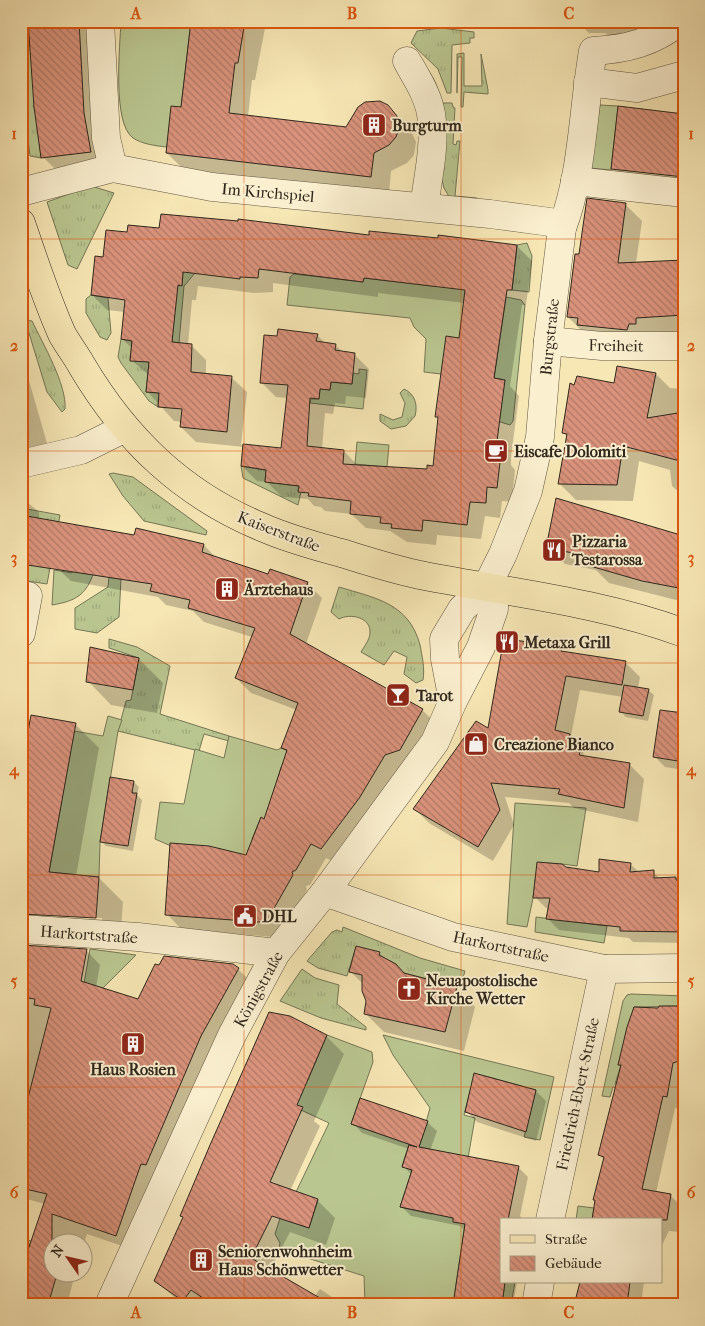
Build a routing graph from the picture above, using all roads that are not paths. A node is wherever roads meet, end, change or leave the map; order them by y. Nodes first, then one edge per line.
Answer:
1 (100, 21) edge
2 (680, 21) edge
3 (407, 61) dead end
4 (684, 75) edge
5 (588, 82) junction
6 (113, 168) junction
7 (575, 181) junction
8 (21, 192) edge
9 (684, 193) edge
10 (424, 207) junction
11 (21, 223) edge
12 (562, 228) junction
13 (548, 341) junction
14 (684, 346) edge
15 (125, 428) junction
16 (21, 464) edge
17 (487, 586) junction
18 (28, 596) dead end
19 (21, 633) edge
20 (684, 633) edge
21 (453, 701) junction
22 (324, 892) junction
23 (21, 929) edge
24 (276, 953) junction
25 (684, 968) edge
26 (604, 969) junction
27 (550, 1218) edge
28 (540, 1284) edge
29 (110, 1305) edge
30 (536, 1305) edge

1 - 6 street
2 - 5 street, Burgstraße
3 - 10 street
4 - 5 street
5 - 7 street, Burgstraße
6 - 8 street, Im Kirchspiel
6 - 10 street, Im Kirchspiel
7 - 9 street
7 - 12 street, Burgstraße
10 - 12 street, Im Kirchspiel
11 - 15 main road, Kaiserstraße
12 - 13 street, Burgstraße
13 - 14 street, Freiheit
13 - 17 street, Burgstraße
15 - 16 street
15 - 17 main road, Kaiserstraße
17 - 20 main road, Kaiserstraße
17 - 21 street, Königstraße
17 - 21 street
18 - 19 street
21 - 22 street, Königstraße
22 - 24 street, Königstraße
22 - 26 street, Harkortstraße
23 - 24 street, Harkortstraße
24 - 29 street, Königstraße
25 - 26 street, Harkortstraße
26 - 27 street, Friedrich-Ebert-Straße
28 - 30 street

